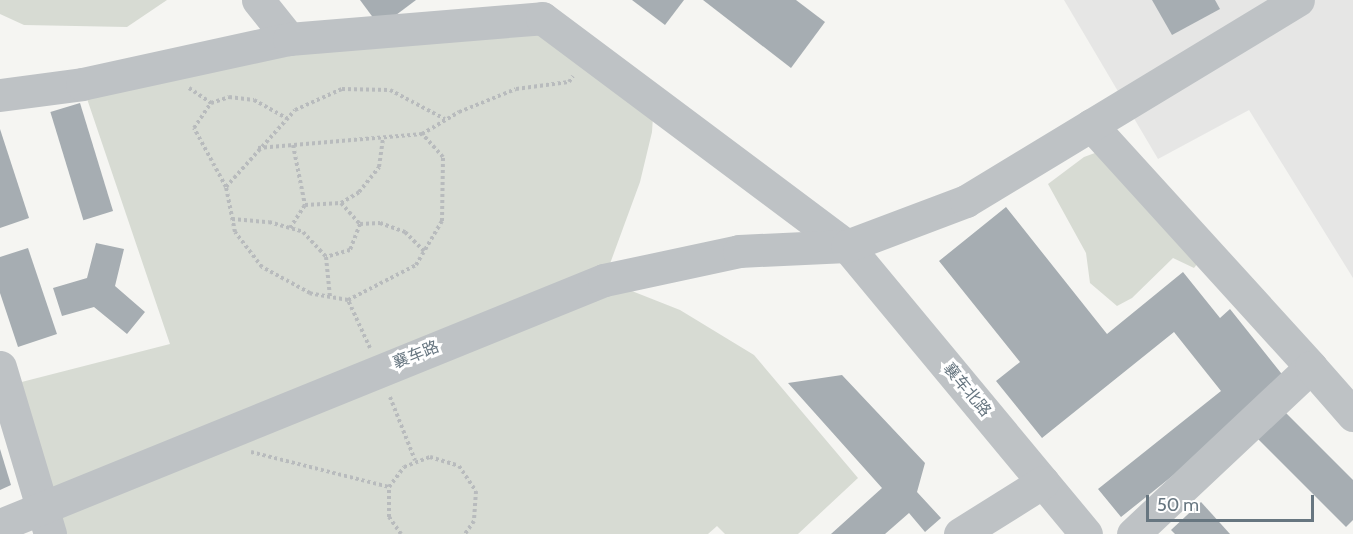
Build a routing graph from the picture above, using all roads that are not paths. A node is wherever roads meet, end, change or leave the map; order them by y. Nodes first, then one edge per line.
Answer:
1 (258, 0) edge
2 (1298, 0) edge
3 (547, 9) edge
4 (289, 39) junction
5 (0, 95) edge
6 (1090, 125) junction
7 (847, 246) junction
8 (0, 367) edge
9 (1311, 367) junction
10 (1353, 415) edge
11 (1043, 482) junction
12 (46, 520) edge
13 (0, 525) edge
14 (960, 534) edge
15 (1086, 534) edge
16 (1133, 534) edge

1 - 4 street
2 - 6 street, 襄车路
3 - 4 street
3 - 7 street, 襄车北路
4 - 5 street
6 - 7 street, 襄车路
6 - 9 street
7 - 11 street, 襄车北路
7 - 12 street, 襄车路
8 - 12 street
9 - 10 street
9 - 16 street
11 - 14 street
11 - 15 street, 襄车北路
12 - 13 street, 襄车路

